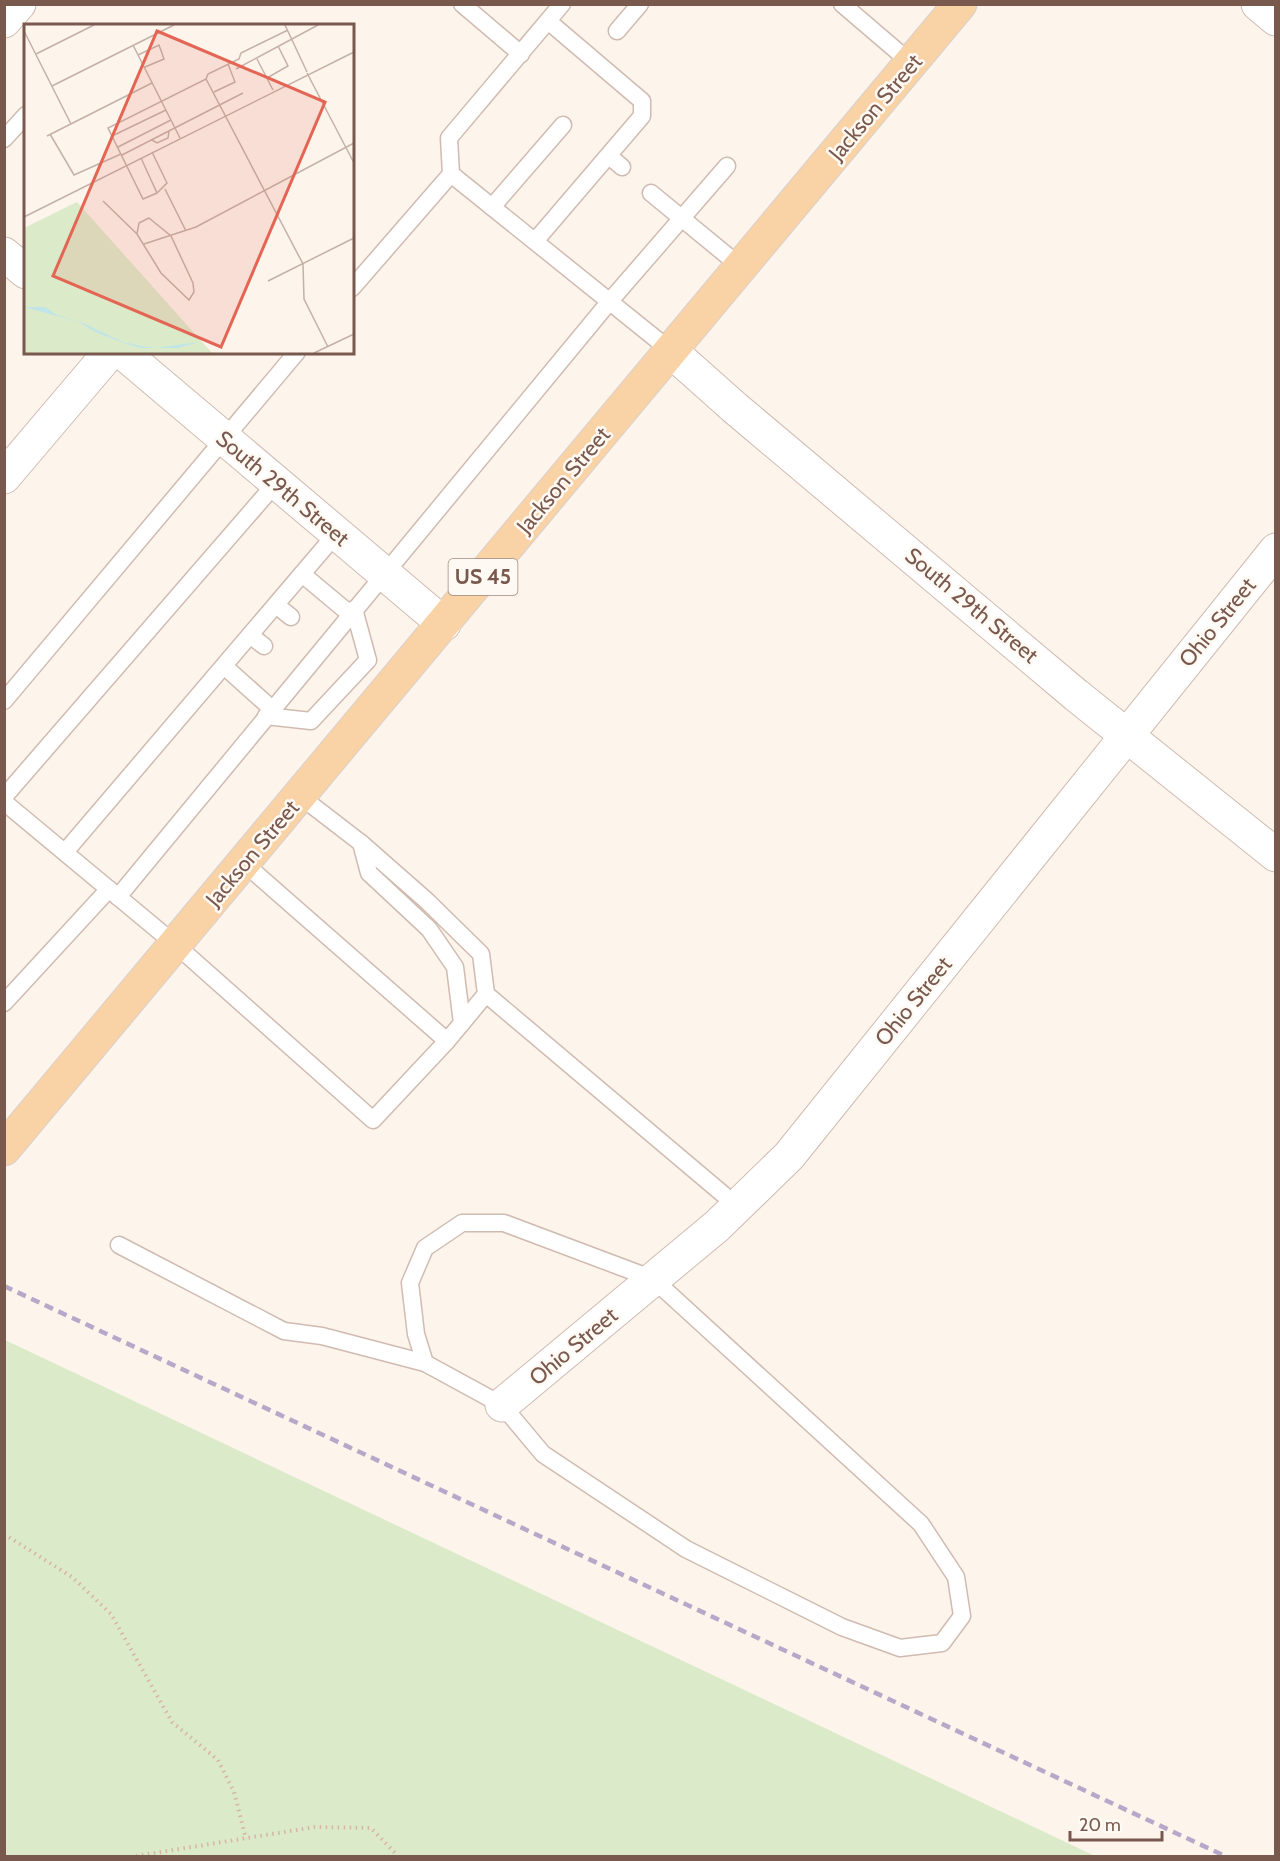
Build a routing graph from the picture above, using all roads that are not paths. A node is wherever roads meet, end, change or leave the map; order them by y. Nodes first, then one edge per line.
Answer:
1 (19, 4) edge
2 (462, 4) edge
3 (562, 4) edge
4 (640, 4) edge
5 (960, 4) edge
6 (1258, 4) edge
7 (842, 5) edge
8 (1275, 19) edge
9 (4, 21) edge
10 (548, 21) junction
11 (617, 32) dead end
12 (521, 54) junction
13 (911, 63) junction
14 (609, 73) junction
15 (598, 86) dead end
16 (24, 117) edge
17 (562, 125) dead end
18 (4, 139) edge
19 (609, 156) junction
20 (727, 166) dead end
21 (622, 167) dead end
22 (450, 174) junction
23 (651, 193) dead end
24 (492, 207) junction
25 (682, 217) junction
26 (536, 240) junction
27 (741, 267) junction
28 (354, 286) edge
29 (610, 301) junction
30 (671, 351) junction
31 (108, 354) edge
32 (124, 354) edge
33 (295, 354) edge
34 (223, 438) junction
35 (4, 477) edge
36 (276, 483) junction
37 (336, 534) junction
38 (1275, 550) edge
39 (383, 573) junction
40 (302, 574) junction
41 (276, 605) junction
42 (352, 612) junction
43 (291, 617) dead end
44 (444, 624) junction
45 (250, 635) junction
46 (264, 646) dead end
47 (224, 666) junction
48 (4, 701) edge
49 (269, 712) junction
50 (1125, 735) junction
51 (300, 796) junction
52 (4, 800) edge
53 (361, 843) junction
54 (65, 852) junction
55 (1275, 855) edge
56 (244, 863) junction
57 (113, 893) junction
58 (176, 945) junction
59 (486, 994) junction
60 (4, 1003) edge
61 (462, 1023) junction
62 (447, 1041) junction
63 (4, 1149) edge
64 (737, 1206) junction
65 (119, 1245) dead end
66 (653, 1279) junction
67 (425, 1363) junction
68 (502, 1405) junction

1 - 9 street
2 - 12 lane
3 - 10 lane
4 - 11 lane
5 - 13 main road, Jackson Street / US 45
6 - 8 street
7 - 13 lane
10 - 12 lane
10 - 14 lane
12 - 22 lane
13 - 27 main road, Jackson Street / US 45
14 - 15 lane
14 - 19 lane
16 - 18 lane
17 - 24 lane
19 - 21 lane
19 - 26 lane
20 - 25 lane
22 - 24 lane
22 - 28 lane
23 - 25 lane
24 - 26 lane
25 - 27 lane
25 - 29 lane
26 - 29 lane
27 - 30 main road, Jackson Street / US 45
29 - 30 lane
29 - 39 lane
30 - 44 main road, Jackson Street / US 45
30 - 50 street, South 29th Street
31 - 35 street
32 - 34 street, South 29th Street
33 - 34 lane
34 - 36 street, South 29th Street
34 - 48 lane
36 - 37 street, South 29th Street
36 - 52 lane
37 - 39 street, South 29th Street
37 - 40 lane
38 - 50 street, Ohio Street
39 - 42 lane
39 - 44 street, South 29th Street
40 - 41 lane
40 - 42 lane
41 - 43 lane
41 - 45 lane
42 - 49 lane
42 - 49 lane
44 - 51 main road, Jackson Street / US 45
45 - 46 lane
45 - 47 lane
47 - 49 lane
47 - 54 lane
49 - 57 lane
50 - 55 street, South 29th Street
50 - 64 street, Ohio Street
51 - 53 lane
51 - 56 main road, Jackson Street / US 45
52 - 54 lane
53 - 59 lane
53 - 61 lane
54 - 57 lane
56 - 58 main road, Jackson Street / US 45
56 - 62 lane
57 - 58 lane
57 - 60 lane
58 - 62 lane
58 - 63 main road, Jackson Street / US 45
59 - 61 lane
59 - 64 lane
61 - 62 lane
64 - 66 street, Ohio Street
65 - 67 lane
66 - 67 lane
66 - 68 street, Ohio Street
66 - 68 lane
67 - 68 lane

